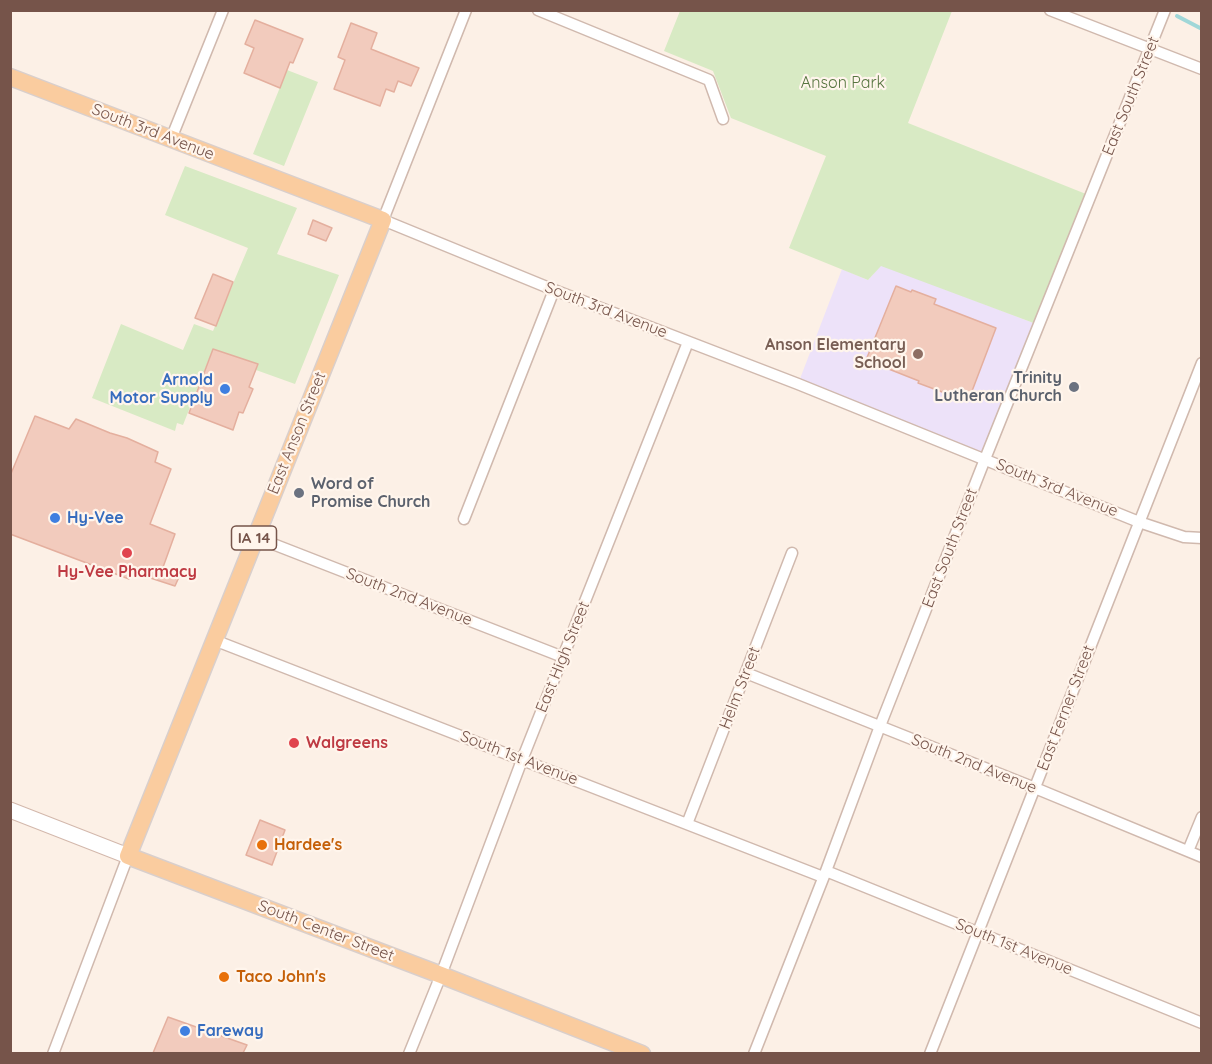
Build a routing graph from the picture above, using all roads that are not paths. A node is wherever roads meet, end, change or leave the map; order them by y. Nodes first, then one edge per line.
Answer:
1 (223, 10) edge
2 (466, 10) edge
3 (538, 10) edge
4 (1050, 10) edge
5 (1165, 10) edge
6 (1150, 49) junction
7 (1202, 69) edge
8 (10, 77) edge
9 (723, 118) dead end
10 (171, 139) junction
11 (383, 220) junction
12 (554, 290) junction
13 (688, 342) junction
14 (1202, 363) edge
15 (985, 459) junction
16 (464, 519) dead end
17 (1139, 522) junction
18 (255, 537) junction
19 (1202, 538) edge
20 (792, 553) dead end
21 (214, 640) junction
22 (563, 657) junction
23 (746, 673) junction
24 (880, 726) junction
25 (522, 760) junction
26 (1035, 788) junction
27 (10, 810) edge
28 (1202, 817) edge
29 (687, 824) junction
30 (1188, 851) junction
31 (128, 856) junction
32 (1202, 857) edge
33 (824, 874) junction
34 (978, 932) junction
35 (441, 975) junction
36 (1202, 1023) edge
37 (53, 1053) edge
38 (409, 1053) edge
39 (642, 1053) edge
40 (754, 1053) edge
41 (930, 1053) edge

1 - 10 street
2 - 11 street, East Anson Street
3 - 9 street
4 - 6 street
5 - 6 street, East South Street
6 - 7 street
6 - 15 street, East South Street
8 - 10 main road, South 3rd Avenue
10 - 11 main road, South 3rd Avenue
11 - 12 street, South 3rd Avenue
11 - 18 main road, East Anson Street / IA 14
12 - 13 street, South 3rd Avenue
12 - 16 street
13 - 15 street, South 3rd Avenue
13 - 22 street, East High Street
14 - 17 street, East Ferner Street
15 - 17 street, South 3rd Avenue
15 - 24 street, East South Street
17 - 19 street, South 3rd Avenue
17 - 26 street, East Ferner Street
18 - 21 main road, East Anson Street / IA 14
18 - 22 street, South 2nd Avenue
20 - 23 street, Helm Street
21 - 25 street, South 1st Avenue
21 - 31 main road, East Anson Street / IA 14
22 - 25 street, East High Street
23 - 24 street, South 2nd Avenue
23 - 29 street, Helm Street
24 - 26 street, South 2nd Avenue
24 - 33 street, East South Street
25 - 29 street, South 1st Avenue
25 - 35 street, East High Street
26 - 30 street, South 2nd Avenue
26 - 34 street, East Ferner Street
27 - 31 main road, South Center Street
28 - 30 street
29 - 33 street, South 1st Avenue
30 - 32 street, South 2nd Avenue
31 - 35 main road, South Center Street
31 - 37 street
33 - 34 street, South 1st Avenue
33 - 40 street, East South Street
34 - 36 street, South 1st Avenue
34 - 41 street, East Ferner Street
35 - 38 street, East High Street
35 - 39 main road, South Center Street

